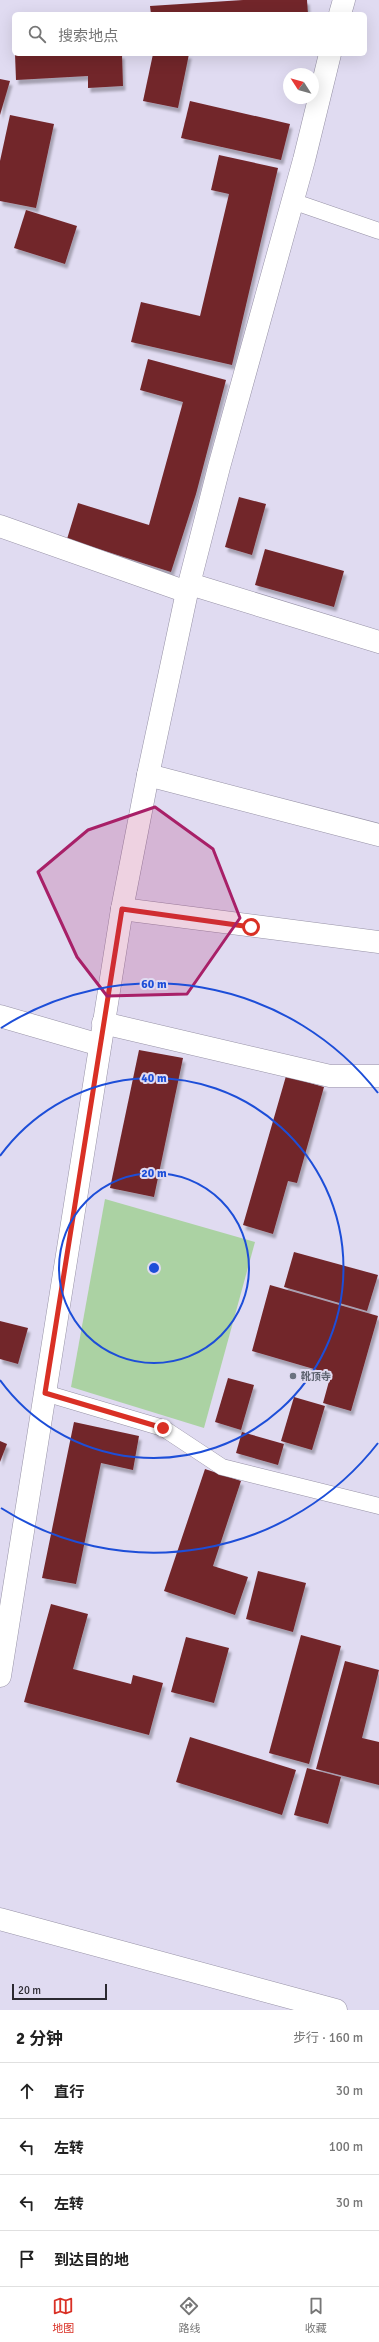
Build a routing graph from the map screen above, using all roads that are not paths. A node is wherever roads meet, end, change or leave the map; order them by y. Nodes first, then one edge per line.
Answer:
1 (344, 0) edge
2 (341, 12) edge
3 (329, 56) edge
4 (292, 201) junction
5 (379, 231) edge
6 (0, 526) edge
7 (188, 588) junction
8 (379, 642) edge
9 (148, 775) junction
10 (379, 835) edge
11 (122, 909) junction
12 (379, 942) edge
13 (0, 1016) edge
14 (103, 1023) junction
15 (100, 1045) junction
16 (379, 1076) edge
17 (45, 1393) junction
18 (379, 1506) edge
19 (0, 1676) edge
20 (0, 1919) edge
21 (336, 2010) edge

1 - 2 street
3 - 4 street
4 - 5 lane
4 - 7 street
6 - 7 street
7 - 8 street
7 - 9 street
9 - 10 street
9 - 11 street
11 - 12 street
11 - 14 street
13 - 15 street
14 - 15 street
14 - 16 street
15 - 17 street
17 - 18 lane
17 - 19 street
20 - 21 street

